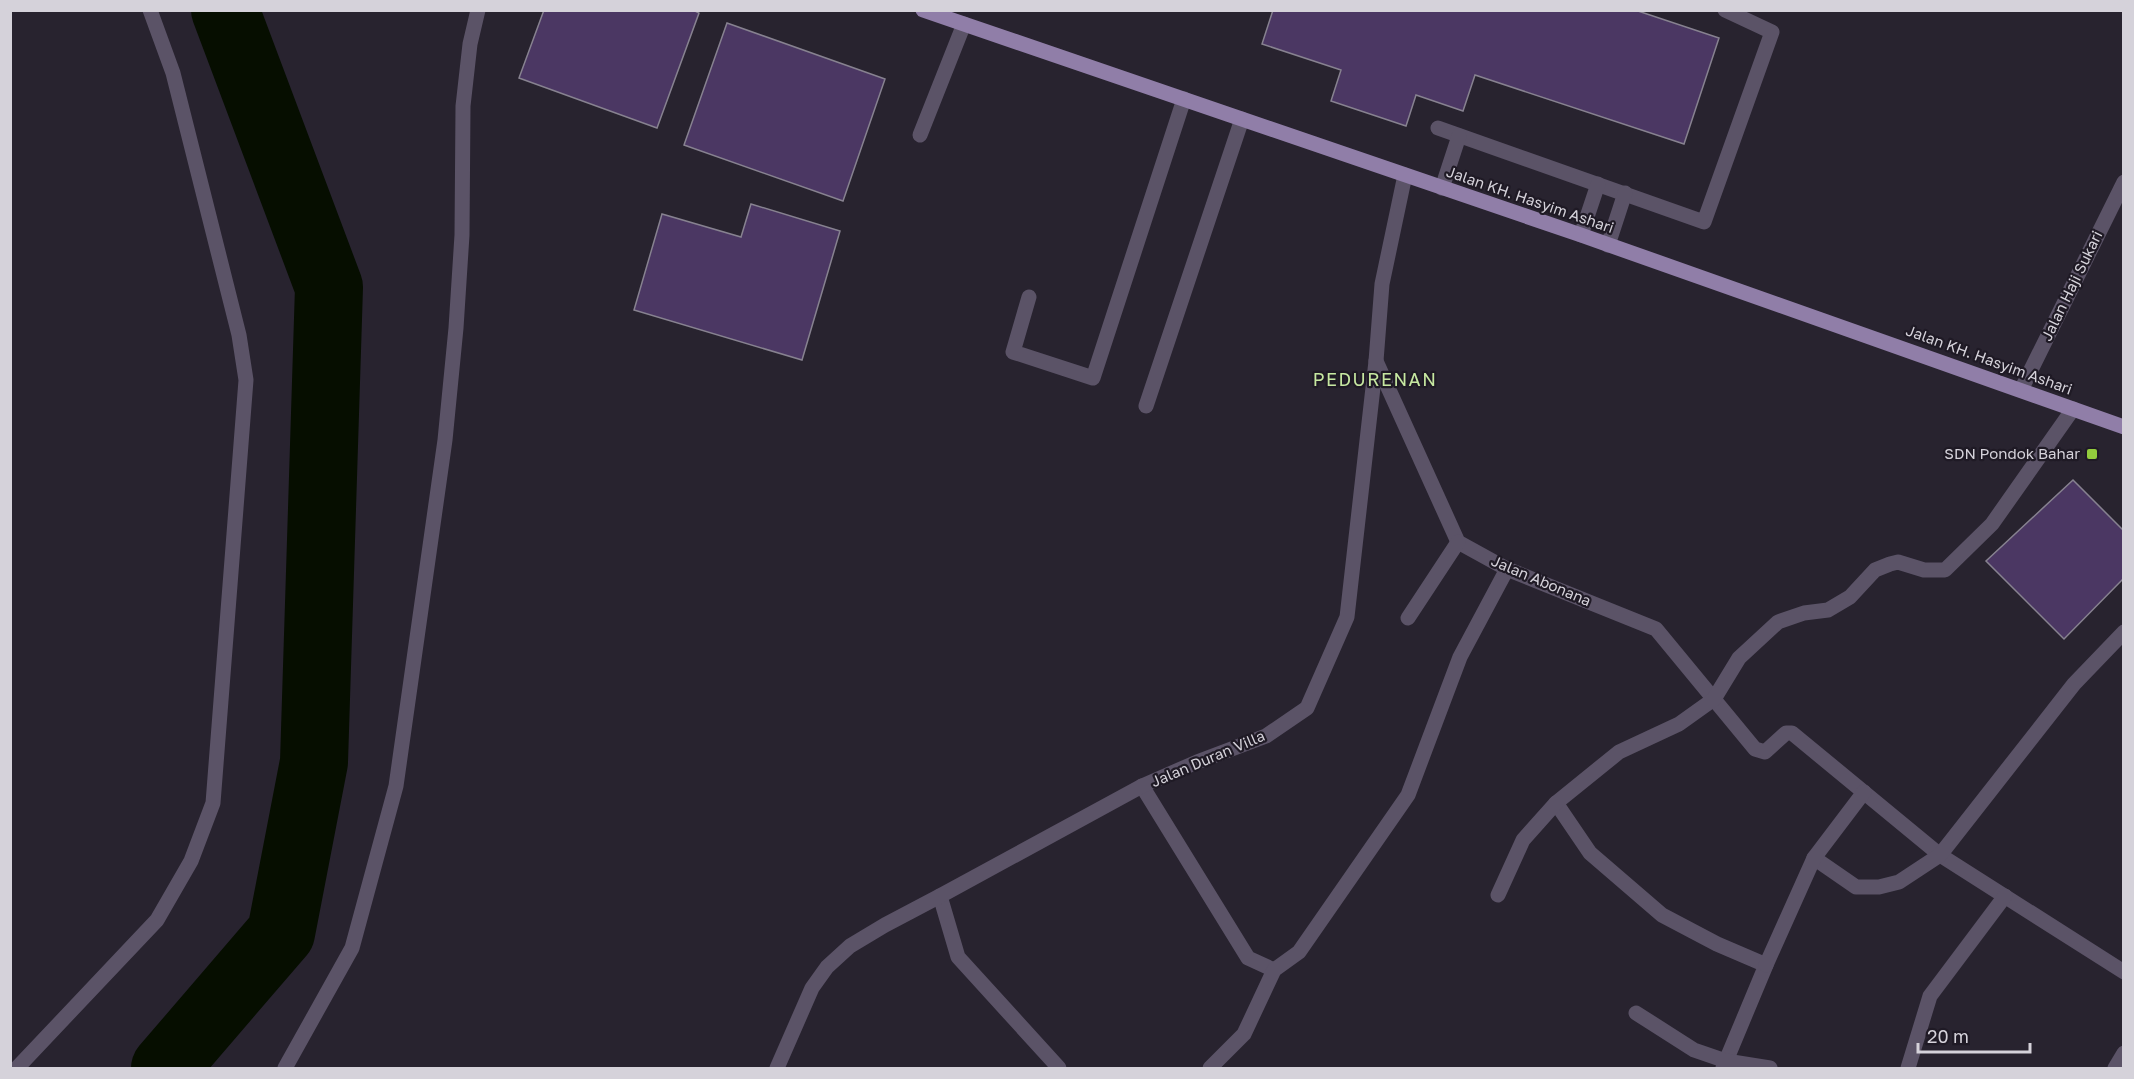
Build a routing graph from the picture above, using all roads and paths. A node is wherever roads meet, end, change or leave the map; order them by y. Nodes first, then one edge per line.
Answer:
1 (150, 10) edge
2 (478, 10) edge
3 (924, 10) edge
4 (1725, 10) edge
5 (964, 24) junction
6 (1184, 99) junction
7 (1242, 119) junction
8 (1438, 128) dead end
9 (920, 135) dead end
10 (1460, 135) junction
11 (1406, 176) junction
12 (2124, 182) edge
13 (1598, 184) junction
14 (1442, 188) junction
15 (1625, 193) junction
16 (1581, 236) junction
17 (1608, 245) junction
18 (1029, 297) dead end
19 (1376, 361) junction
20 (2021, 390) junction
21 (1146, 406) dead end
22 (2073, 409) junction
23 (2124, 427) edge
24 (1458, 542) junction
25 (1507, 569) junction
26 (1408, 618) dead end
27 (2124, 632) edge
28 (1714, 699) junction
29 (1142, 786) junction
30 (1864, 792) junction
31 (1556, 803) junction
32 (1940, 855) junction
33 (1814, 858) junction
34 (1498, 895) dead end
35 (2005, 896) junction
36 (940, 897) junction
37 (1766, 965) junction
38 (1274, 970) junction
39 (2124, 972) edge
40 (1636, 1013) dead end
41 (2124, 1053) edge
42 (1725, 1065) edge
43 (17, 1068) edge
44 (285, 1068) edge
45 (777, 1068) edge
46 (1059, 1068) edge
47 (1210, 1068) edge
48 (1770, 1068) edge
49 (1908, 1068) edge
50 (2115, 1068) edge

1 - 43 street
2 - 44 street
3 - 5 main road, Jalan KH. Hasyim Ashari
4 - 15 street
5 - 6 main road, Jalan KH. Hasyim Ashari
5 - 9 street
6 - 7 main road, Jalan KH. Hasyim Ashari
6 - 18 street
7 - 11 main road, Jalan KH. Hasyim Ashari
7 - 21 street
8 - 10 street
10 - 13 street
10 - 14 street
11 - 14 main road, Jalan KH. Hasyim Ashari
11 - 19 street, Jalan Duran Villa
12 - 20 street, Jalan Haji Sukari
13 - 15 street
13 - 16 street
14 - 16 main road, Jalan KH. Hasyim Ashari
15 - 17 street
16 - 17 main road, Jalan KH. Hasyim Ashari
17 - 20 main road, Jalan KH. Hasyim Ashari
19 - 24 street
19 - 29 street, Jalan Duran Villa
20 - 22 main road, Jalan KH. Hasyim Ashari
22 - 23 main road, Jalan KH. Hasyim Ashari
22 - 28 street
24 - 25 street, Jalan Abonana
24 - 26 street
25 - 28 street, Jalan Abonana
25 - 38 street
27 - 32 street
28 - 30 street, Jalan Abonana
28 - 31 street
29 - 36 street, Jalan Duran Villa
29 - 38 street
30 - 32 street
30 - 33 street
31 - 34 street
31 - 37 street
32 - 33 street
32 - 35 street
33 - 37 street
35 - 39 street
35 - 49 street
36 - 45 street, Jalan Duran Villa
36 - 46 street
37 - 42 street
38 - 47 street
40 - 42 street
41 - 50 street
42 - 48 street

